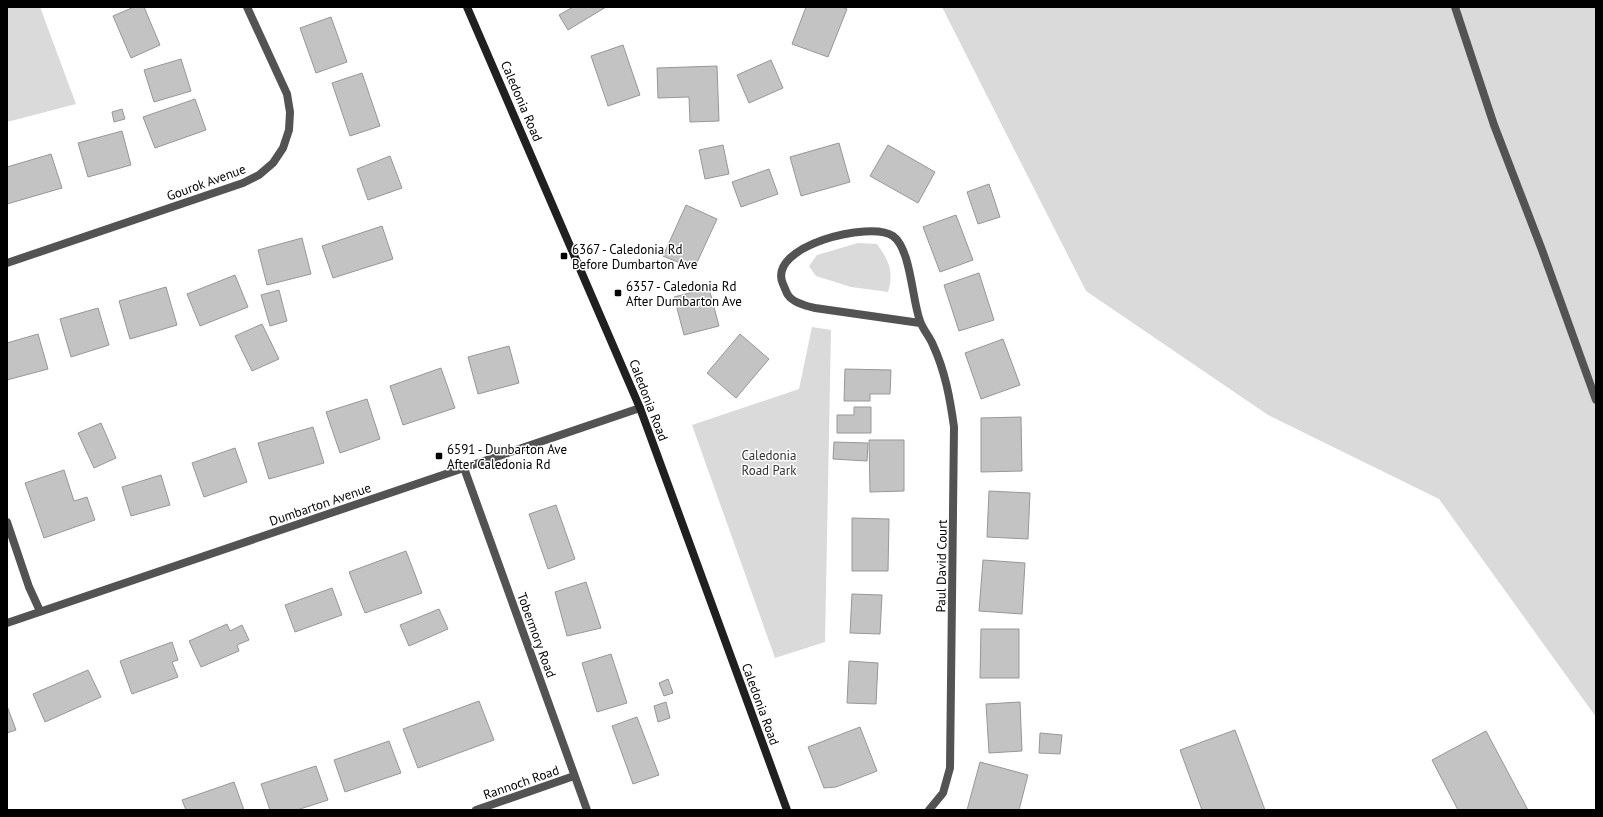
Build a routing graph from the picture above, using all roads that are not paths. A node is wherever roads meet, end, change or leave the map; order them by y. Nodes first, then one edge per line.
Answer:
1 (247, 7) edge
2 (467, 7) edge
3 (1455, 7) edge
4 (7, 263) edge
5 (920, 323) junction
6 (1596, 400) edge
7 (640, 408) junction
8 (464, 468) junction
9 (7, 522) edge
10 (40, 611) junction
11 (7, 623) edge
12 (574, 776) junction
13 (476, 810) edge
14 (587, 810) edge
15 (787, 810) edge
16 (929, 810) edge

1 - 4 street, Gourok Avenue
2 - 7 street, Caledonia Road
3 - 6 street
5 - 5 street, Paul David Court
5 - 16 street, Paul David Court
7 - 8 street, Dumbarton Avenue
7 - 15 street, Caledonia Road
8 - 10 street, Dumbarton Avenue
8 - 12 street, Tobermory Road
9 - 10 street
10 - 11 street, Dumbarton Avenue
12 - 13 street, Rannoch Road
12 - 14 street, Tobermory Road

